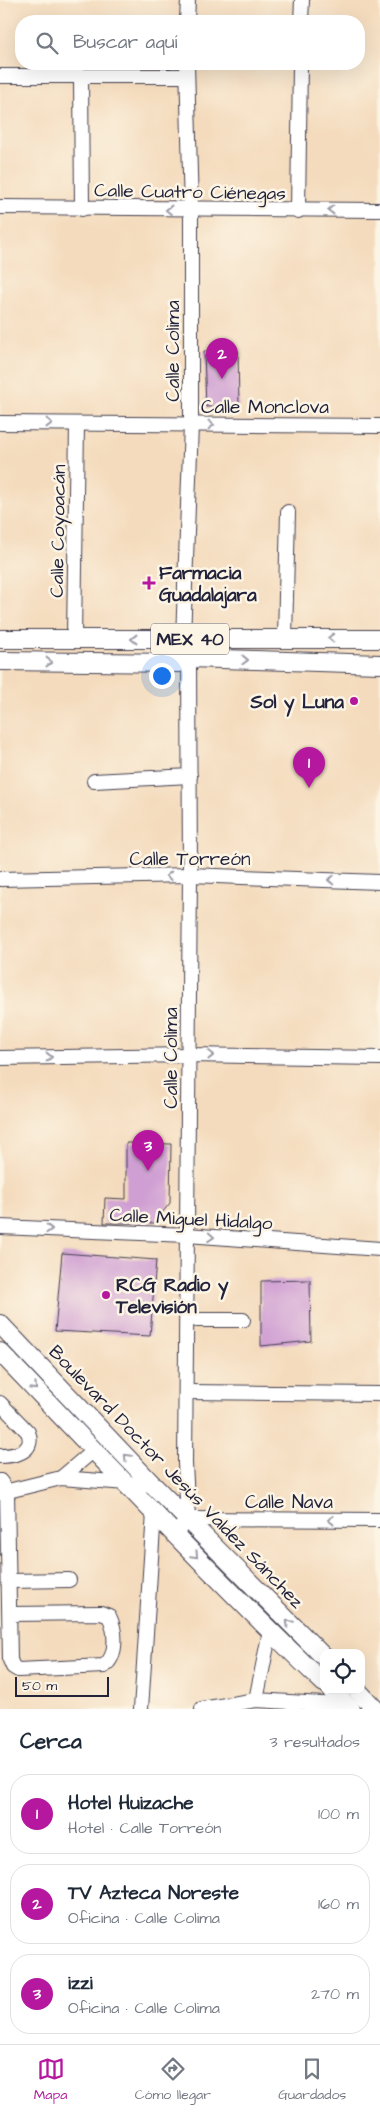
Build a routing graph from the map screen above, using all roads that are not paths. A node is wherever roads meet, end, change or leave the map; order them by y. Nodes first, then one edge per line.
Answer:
1 (188, 0) edge
2 (302, 0) edge
3 (187, 15) edge
4 (301, 15) edge
5 (187, 70) edge
6 (300, 70) edge
7 (81, 75) junction
8 (0, 76) edge
9 (0, 208) edge
10 (82, 208) junction
11 (191, 210) junction
12 (380, 210) edge
13 (298, 211) junction
14 (0, 423) edge
15 (76, 424) junction
16 (191, 425) junction
17 (380, 426) edge
18 (288, 512) dead end
19 (74, 638) junction
20 (286, 638) junction
21 (0, 639) edge
22 (183, 639) junction
23 (380, 639) edge
24 (189, 658) junction
25 (0, 661) edge
26 (380, 664) edge
27 (190, 776) junction
28 (94, 781) dead end
29 (190, 875) junction
30 (0, 879) edge
31 (380, 882) edge
32 (189, 1054) junction
33 (0, 1058) edge
34 (380, 1058) edge
35 (0, 1227) edge
36 (187, 1235) junction
37 (380, 1249) edge
38 (186, 1314) junction
39 (243, 1320) dead end
40 (0, 1324) edge
41 (0, 1352) edge
42 (186, 1392) junction
43 (380, 1394) edge
44 (0, 1403) edge
45 (94, 1450) junction
46 (0, 1456) edge
47 (61, 1478) junction
48 (125, 1482) junction
49 (152, 1485) junction
50 (2, 1488) edge
51 (154, 1513) junction
52 (188, 1519) junction
53 (380, 1520) edge
54 (175, 1534) junction
55 (6, 1574) edge
56 (68, 1580) dead end
57 (10, 1614) junction
58 (270, 1632) junction
59 (320, 1653) edge
60 (320, 1679) edge
61 (335, 1694) edge
62 (373, 1699) edge
63 (256, 1700) junction
64 (235, 1706) edge
65 (141, 1709) edge
66 (202, 1709) edge
67 (350, 1709) edge

1 - 3 street
2 - 4 street
5 - 7 street
5 - 11 street, Calle Colima
6 - 13 street
7 - 8 street
7 - 10 street
9 - 10 street, Calle Cuatro Ciénegas
11 -> 10 street, Calle Cuatro Ciénegas
11 - 13 street, Calle Cuatro Ciénegas
11 - 16 street, Calle Colima
12 -> 13 street, Calle Cuatro Ciénegas
14 -> 15 street, Calle Monclova
15 - 16 street, Calle Monclova
15 - 19 street, Calle Coyoacán
16 -> 17 street, Calle Monclova
16 - 22 street, Calle Colima
18 - 20 street
19 - 21 main road, MEX 40
22 -> 19 main road, MEX 40
20 - 22 main road, MEX 40
23 -> 20 main road, MEX 40
25 -> 24 main road, MEX 40
24 -> 26 main road, MEX 40
24 - 27 street, Calle Colima
27 - 28 street
27 - 29 street, Calle Colima
29 -> 30 street, Calle Torreón
31 -> 29 street, Calle Torreón
29 - 32 street, Calle Colima
33 -> 32 street
32 -> 34 street
32 - 36 street, Calle Colima
35 -> 36 street, Calle Miguel Hidalgo
36 -> 37 street, Calle Miguel Hidalgo
36 - 38 street, Calle Colima
38 - 39 street
38 - 42 street, Calle Colima
49 -> 40 main road, Boulevard Doctor Jesús Valdez Sánchez
41 -> 45 main road
42 - 43 street
42 - 52 street, Calle Colima
44 - 46 street
45 - 47 street
45 - 48 main road
47 - 48 street
47 - 50 street
48 - 49 street
48 - 51 main road
49 - 52 main road, Boulevard Doctor Jesús Valdez Sánchez
50 - 55 street
51 - 54 main road
51 - 65 street
53 -> 52 street, Calle Nava
52 - 54 street
59 -> 52 main road, Boulevard Doctor Jesús Valdez Sánchez
54 -> 58 main road
55 - 56 street
55 - 57 street
57 - 57 street
58 - 60 main road
58 - 63 street
61 - 67 main road
62 - 67 street
63 - 64 street
63 - 67 street
64 - 66 street

